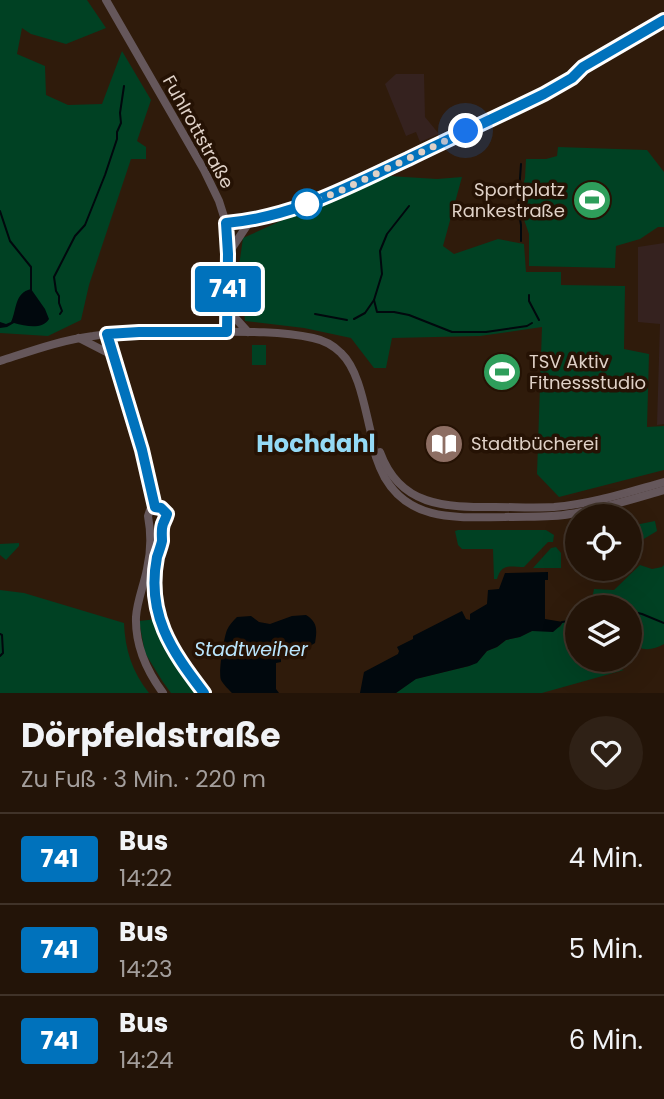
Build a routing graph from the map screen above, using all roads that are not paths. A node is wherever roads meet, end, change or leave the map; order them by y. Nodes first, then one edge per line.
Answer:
1 (106, 0) edge
2 (664, 20) edge
3 (250, 221) junction
4 (226, 223) junction
5 (228, 254) junction
6 (228, 310) junction
7 (227, 332) junction
8 (248, 332) junction
9 (118, 333) junction
10 (107, 334) junction
11 (79, 338) junction
12 (114, 356) junction
13 (0, 361) edge
14 (664, 482) edge
15 (393, 484) junction
16 (664, 490) edge
17 (155, 507) junction
18 (151, 523) junction
19 (163, 524) junction
20 (163, 693) edge
21 (204, 693) edge

1 - 4 street, Fuhlrottstraße
2 - 3 street
3 - 4 street
3 - 5 street
4 - 5 street, Fuhlrottstraße
5 - 6 street, Fuhlrottstraße
6 - 7 street, Fuhlrottstraße
6 - 8 street
7 - 8 street
7 - 9 street
8 - 15 street
9 - 10 street
9 - 12 street
10 - 11 street
10 - 12 street
11 - 12 street
11 - 13 street
12 - 17 street
14 - 15 street
15 - 16 street
17 - 18 street
17 - 19 street
18 - 19 street
18 - 20 street
19 - 21 street

